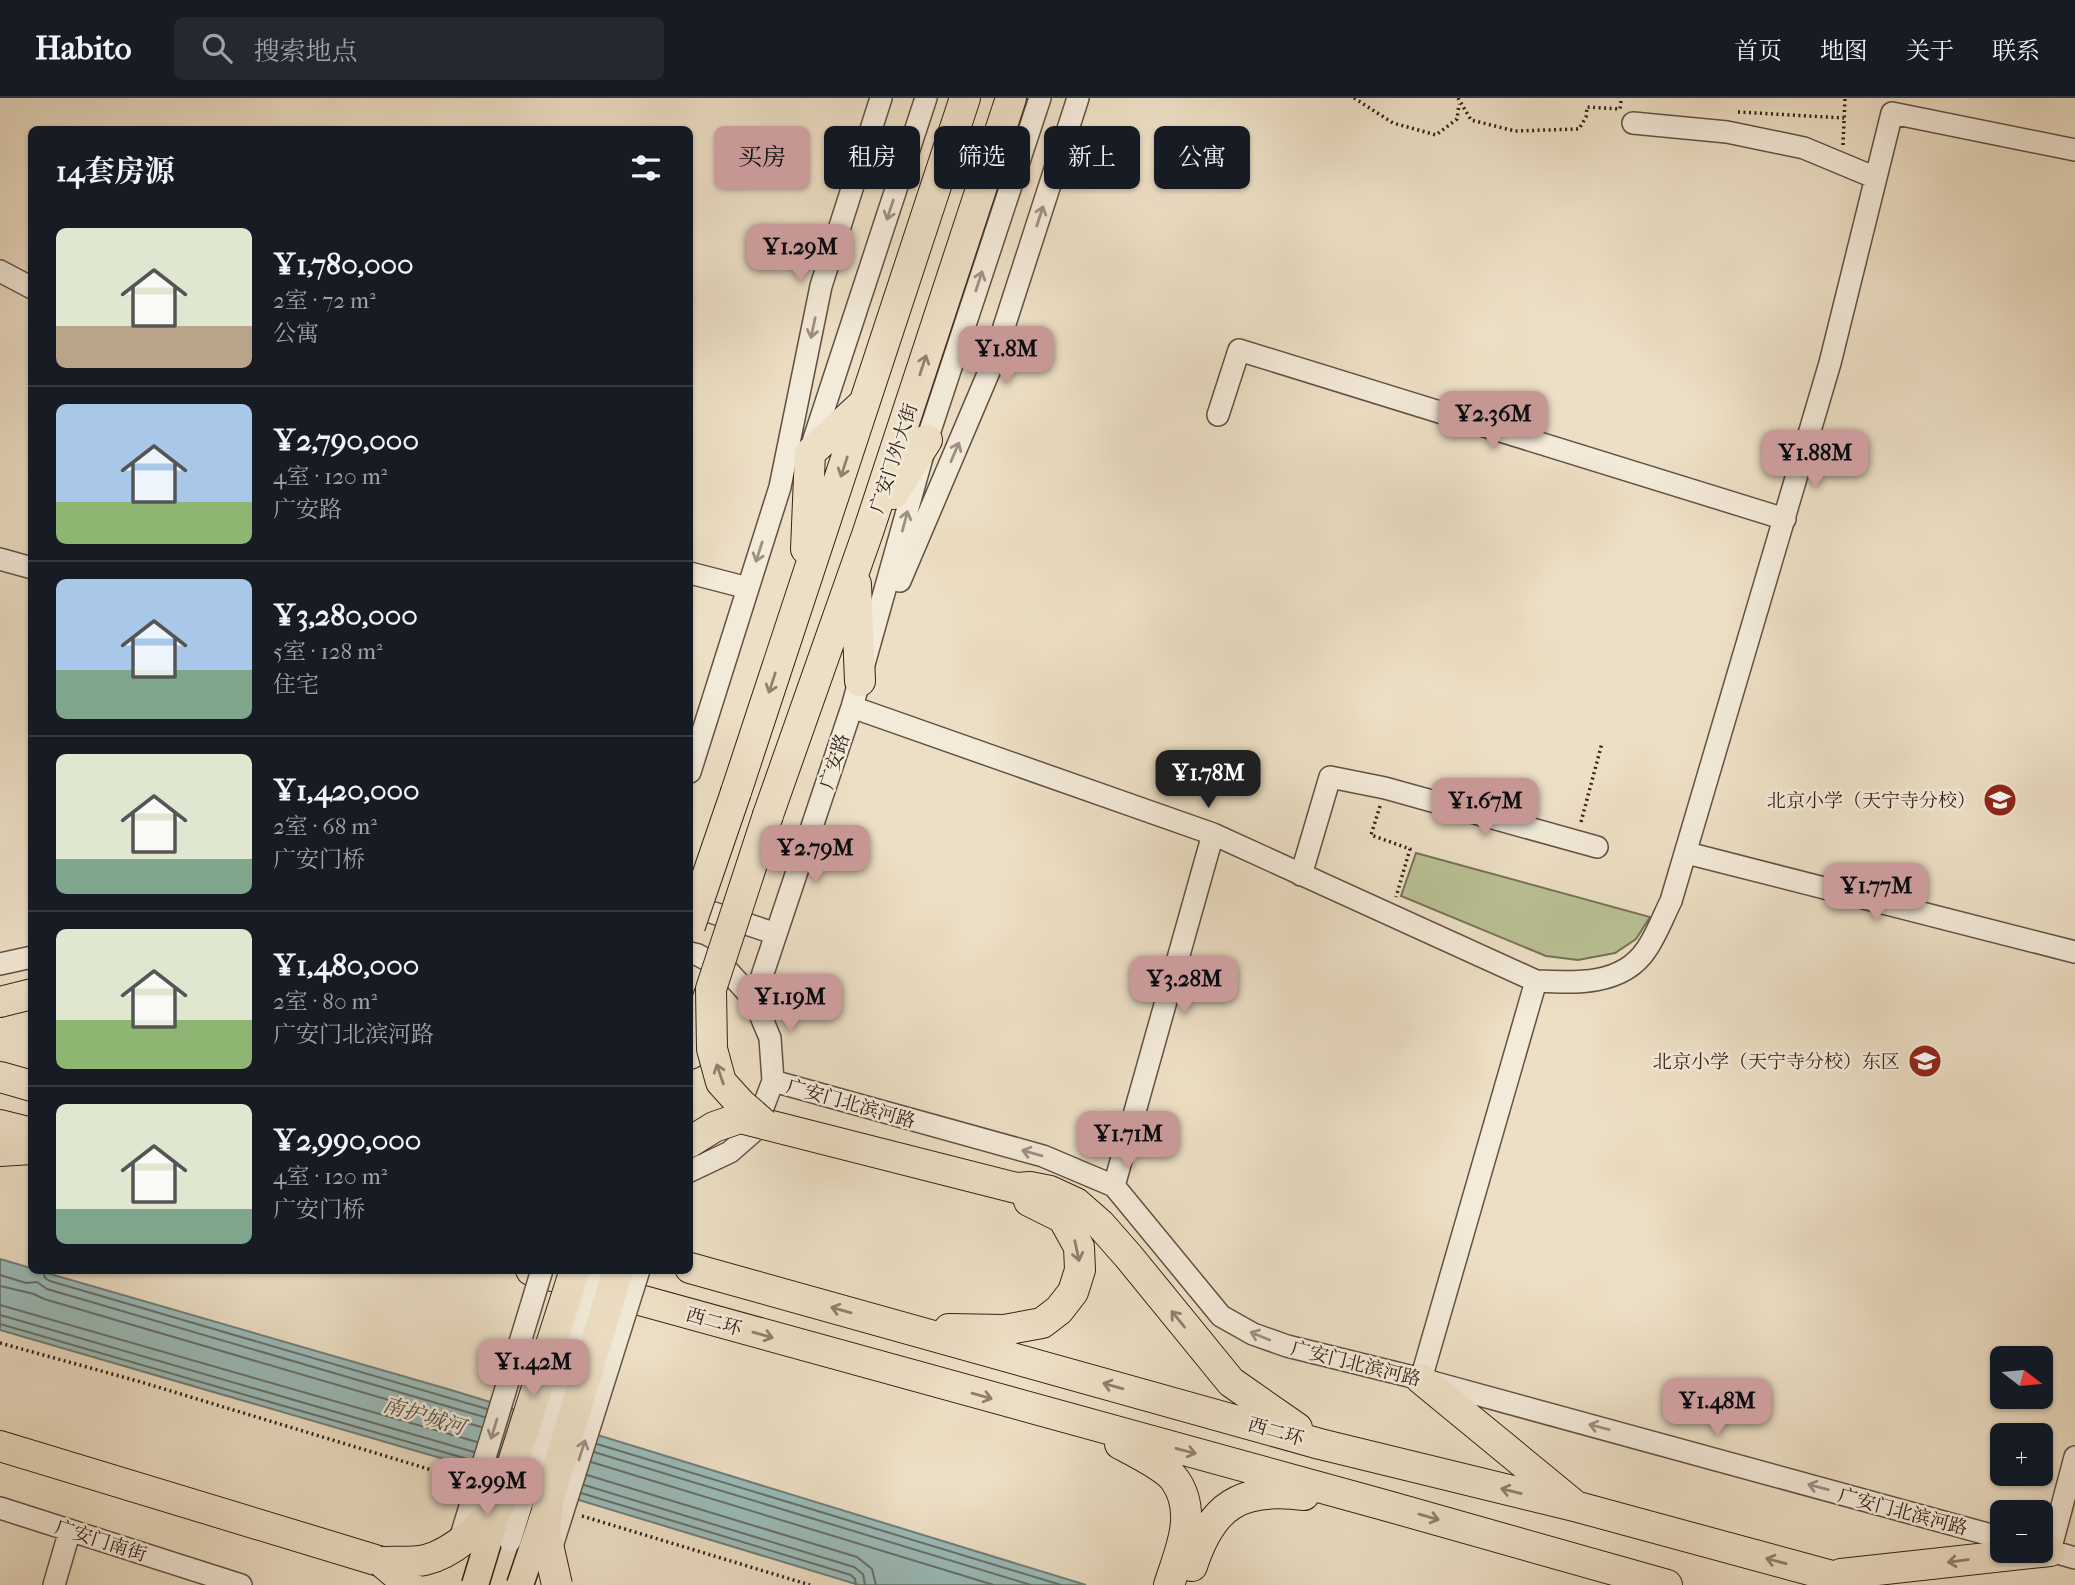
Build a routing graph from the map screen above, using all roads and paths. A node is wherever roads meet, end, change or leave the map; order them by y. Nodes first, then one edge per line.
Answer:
1 (881, 98) edge
2 (926, 98) edge
3 (965, 98) edge
4 (1011, 98) edge
5 (1040, 98) edge
6 (1078, 98) edge
7 (1354, 98) edge
8 (1619, 98) edge
9 (1845, 98) edge
10 (1459, 100) edge
11 (1633, 123) dead end
12 (2075, 150) edge
13 (1842, 163) junction
14 (1876, 178) junction
15 (0, 271) edge
16 (28, 286) edge
17 (865, 402) junction
18 (1217, 415) dead end
19 (927, 440) junction
20 (810, 453) junction
21 (780, 487) junction
22 (1784, 519) junction
23 (868, 533) junction
24 (0, 559) edge
25 (28, 567) edge
26 (855, 569) junction
27 (693, 574) edge
28 (805, 583) junction
29 (748, 588) junction
30 (870, 650) junction
31 (856, 694) junction
32 (1602, 743) dead end
33 (693, 755) edge
34 (1385, 788) junction
35 (1213, 834) junction
36 (1576, 841) junction
37 (1597, 847) dead end
38 (1687, 853) junction
39 (1301, 874) junction
40 (1395, 899) dead end
41 (693, 906) edge
42 (693, 917) edge
43 (776, 934) junction
44 (2075, 952) edge
45 (693, 953) edge
46 (28, 958) edge
47 (0, 964) edge
48 (1536, 981) junction
49 (711, 989) junction
50 (28, 995) edge
51 (754, 1000) junction
52 (0, 1002) edge
53 (693, 1045) edge
54 (0, 1077) edge
55 (773, 1081) junction
56 (28, 1085) edge
57 (764, 1124) junction
58 (0, 1125) edge
59 (28, 1132) edge
60 (693, 1140) edge
61 (28, 1149) edge
62 (0, 1151) edge
63 (693, 1170) edge
64 (1114, 1186) junction
65 (1016, 1188) junction
66 (693, 1269) edge
67 (541, 1274) edge
68 (545, 1274) edge
69 (574, 1274) edge
70 (595, 1274) edge
71 (617, 1274) edge
72 (638, 1274) edge
73 (907, 1329) junction
74 (0, 1343) edge
75 (1421, 1379) junction
76 (1026, 1408) junction
77 (1320, 1444) junction
78 (0, 1446) edge
79 (2075, 1457) edge
80 (459, 1478) dead end
81 (548, 1501) junction
82 (1384, 1505) junction
83 (499, 1506) junction
84 (0, 1507) edge
85 (1578, 1507) junction
86 (579, 1514) dead end
87 (69, 1530) junction
88 (1990, 1535) edge
89 (461, 1536) junction
90 (510, 1541) junction
91 (2055, 1552) edge
92 (382, 1574) edge
93 (552, 1574) edge
94 (1831, 1576) junction
95 (1179, 1580) edge
96 (54, 1585) edge
97 (241, 1585) edge
98 (409, 1585) edge
99 (475, 1585) edge
100 (520, 1585) edge
101 (567, 1585) edge
102 (810, 1585) edge
103 (1667, 1585) edge
104 (1866, 1585) edge

1 -> 21 street
2 -> 20 street
3 - 17 highway
23 -> 4 highway, 广安门外大街
19 -> 5 street, 广安门外大街
30 -> 6 street
7 - 10 path
8 - 10 path
9 - 13 path
11 - 13 street
12 - 14 street
13 - 14 street
14 - 22 street
15 - 16 street
17 - 20 highway
17 -> 28 highway
18 - 22 street
19 - 23 highway
30 -> 19 street, 广安门外大街
20 - 21 street
20 - 28 highway
21 -> 29 street
22 - 38 street
23 - 26 highway, 广安门外大街
24 - 25 street
26 - 31 highway
26 - 49 highway, 广安门外大街, bridge
27 - 29 street
28 -> 42 highway, bridge
29 - 33 street
30 - 31 street, 广安门外大街
31 - 35 street
31 - 43 street, 广安路
32 - 36 path
34 - 36 street
34 - 39 street
34 - 40 path
35 - 39 street
35 - 64 street
36 - 37 street
38 - 44 street
38 - 48 street
39 - 48 street
41 - 43 street
43 - 51 street, 广安路
45 - 51 street
46 - 47 street
48 - 75 street
49 - 53 highway, 广安门外大街
57 -> 49 highway, bridge
50 - 52 highway
51 - 55 street
54 - 56 highway
55 - 63 street
64 -> 55 street, 广安门北滨河路
57 - 60 highway, bridge
57 - 65 highway
58 - 59 highway
61 - 62 highway
75 -> 64 street, 广安门北滨河路
65 -> 73 highway
77 -> 65 highway
73 -> 66 highway, 西二环
67 -> 89 street, bridge
68 -> 76 highway, 西二环
69 - 83 highway, bridge
70 - 90 street, bridge
71 - 81 highway, bridge
93 -> 72 street, bridge
77 -> 73 highway, 西二环
74 - 80 path
75 - 85 highway
88 -> 75 street, 广安门北滨河路
76 -> 82 highway, 西二环
76 - 95 highway
85 -> 77 highway, 西二环
78 - 92 highway
79 - 91 street
81 - 93 highway, bridge
81 - 100 main road, bridge
82 - 95 highway
82 -> 103 highway, 西二环
83 - 92 highway, bridge
83 - 99 main road, bridge
84 - 87 street, 广安门南街
94 -> 85 highway, 西二环
86 - 102 path
87 - 96 street
87 - 97 street, 广安门南街
89 - 90 street
89 - 92 street
90 - 93 street
91 -> 94 highway
92 - 98 highway, bridge
93 - 101 street
94 - 104 highway, 西二环

